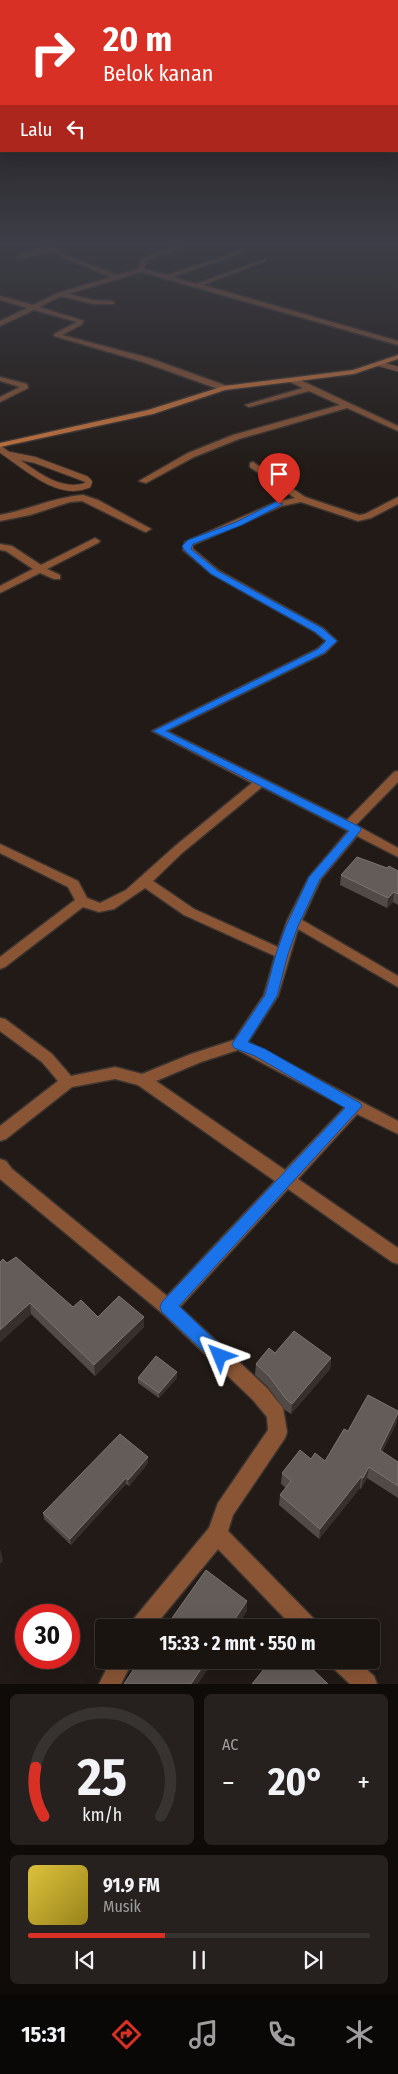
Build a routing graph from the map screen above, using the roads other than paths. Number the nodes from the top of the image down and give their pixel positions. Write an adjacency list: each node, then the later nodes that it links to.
1 (76, 320): 9 (street)
2 (317, 320): 3 (street)
3 (398, 343)
4 (398, 357): 5 (street)
5 (380, 364): 6 (lane); 8 (street)
6 (398, 369)
7 (0, 379): 11 (street)
8 (292, 380): 9 (street); 10 (street)
9 (224, 388): 15 (street)
10 (310, 388): 12 (street); 13 (street)
11 (0, 400)
12 (249, 404)
13 (349, 405): 14 (street); 18 (street)
14 (398, 429)
15 (0, 447): 16 (lane)
16 (10, 455): 16 (lane)
17 (254, 465): 19 (street)
18 (143, 481)
19 (302, 499): 20 (street); 29 (street)
20 (398, 500)
21 (0, 518): 22 (street)
22 (146, 529)
23 (95, 541): 25 (street)
24 (0, 547): 25 (street)
25 (41, 570): 26 (street); 27 (street)
26 (57, 577)
27 (0, 590)
28 (398, 775): 30 (street)
29 (261, 782): 30 (street); 33 (street)
30 (352, 828): 32 (street); 35 (street)
31 (0, 848): 34 (street)
32 (398, 854)
33 (145, 881): 34 (street); 36 (street)
34 (82, 901): 37 (street)
35 (294, 922): 36 (street); 38 (street)
36 (282, 954): 40 (street)
37 (0, 964)
38 (398, 982)
39 (0, 1023): 42 (street)
40 (239, 1044): 41 (street); 43 (street)
41 (143, 1080): 42 (street); 47 (street)
42 (68, 1082): 45 (street)
43 (355, 1106): 44 (street); 47 (street)
44 (398, 1128)
45 (0, 1135)
46 (0, 1166): 49 (street)
47 (286, 1180): 48 (street); 49 (street)
48 (398, 1257)
49 (168, 1307): 50 (street)
50 (217, 1534): 51 (street); 52 (street)
51 (146, 1619)
52 (299, 1619)
53 (118, 1669): 55 (street)
54 (350, 1669): 56 (street)
55 (110, 1684)
56 (366, 1684)

